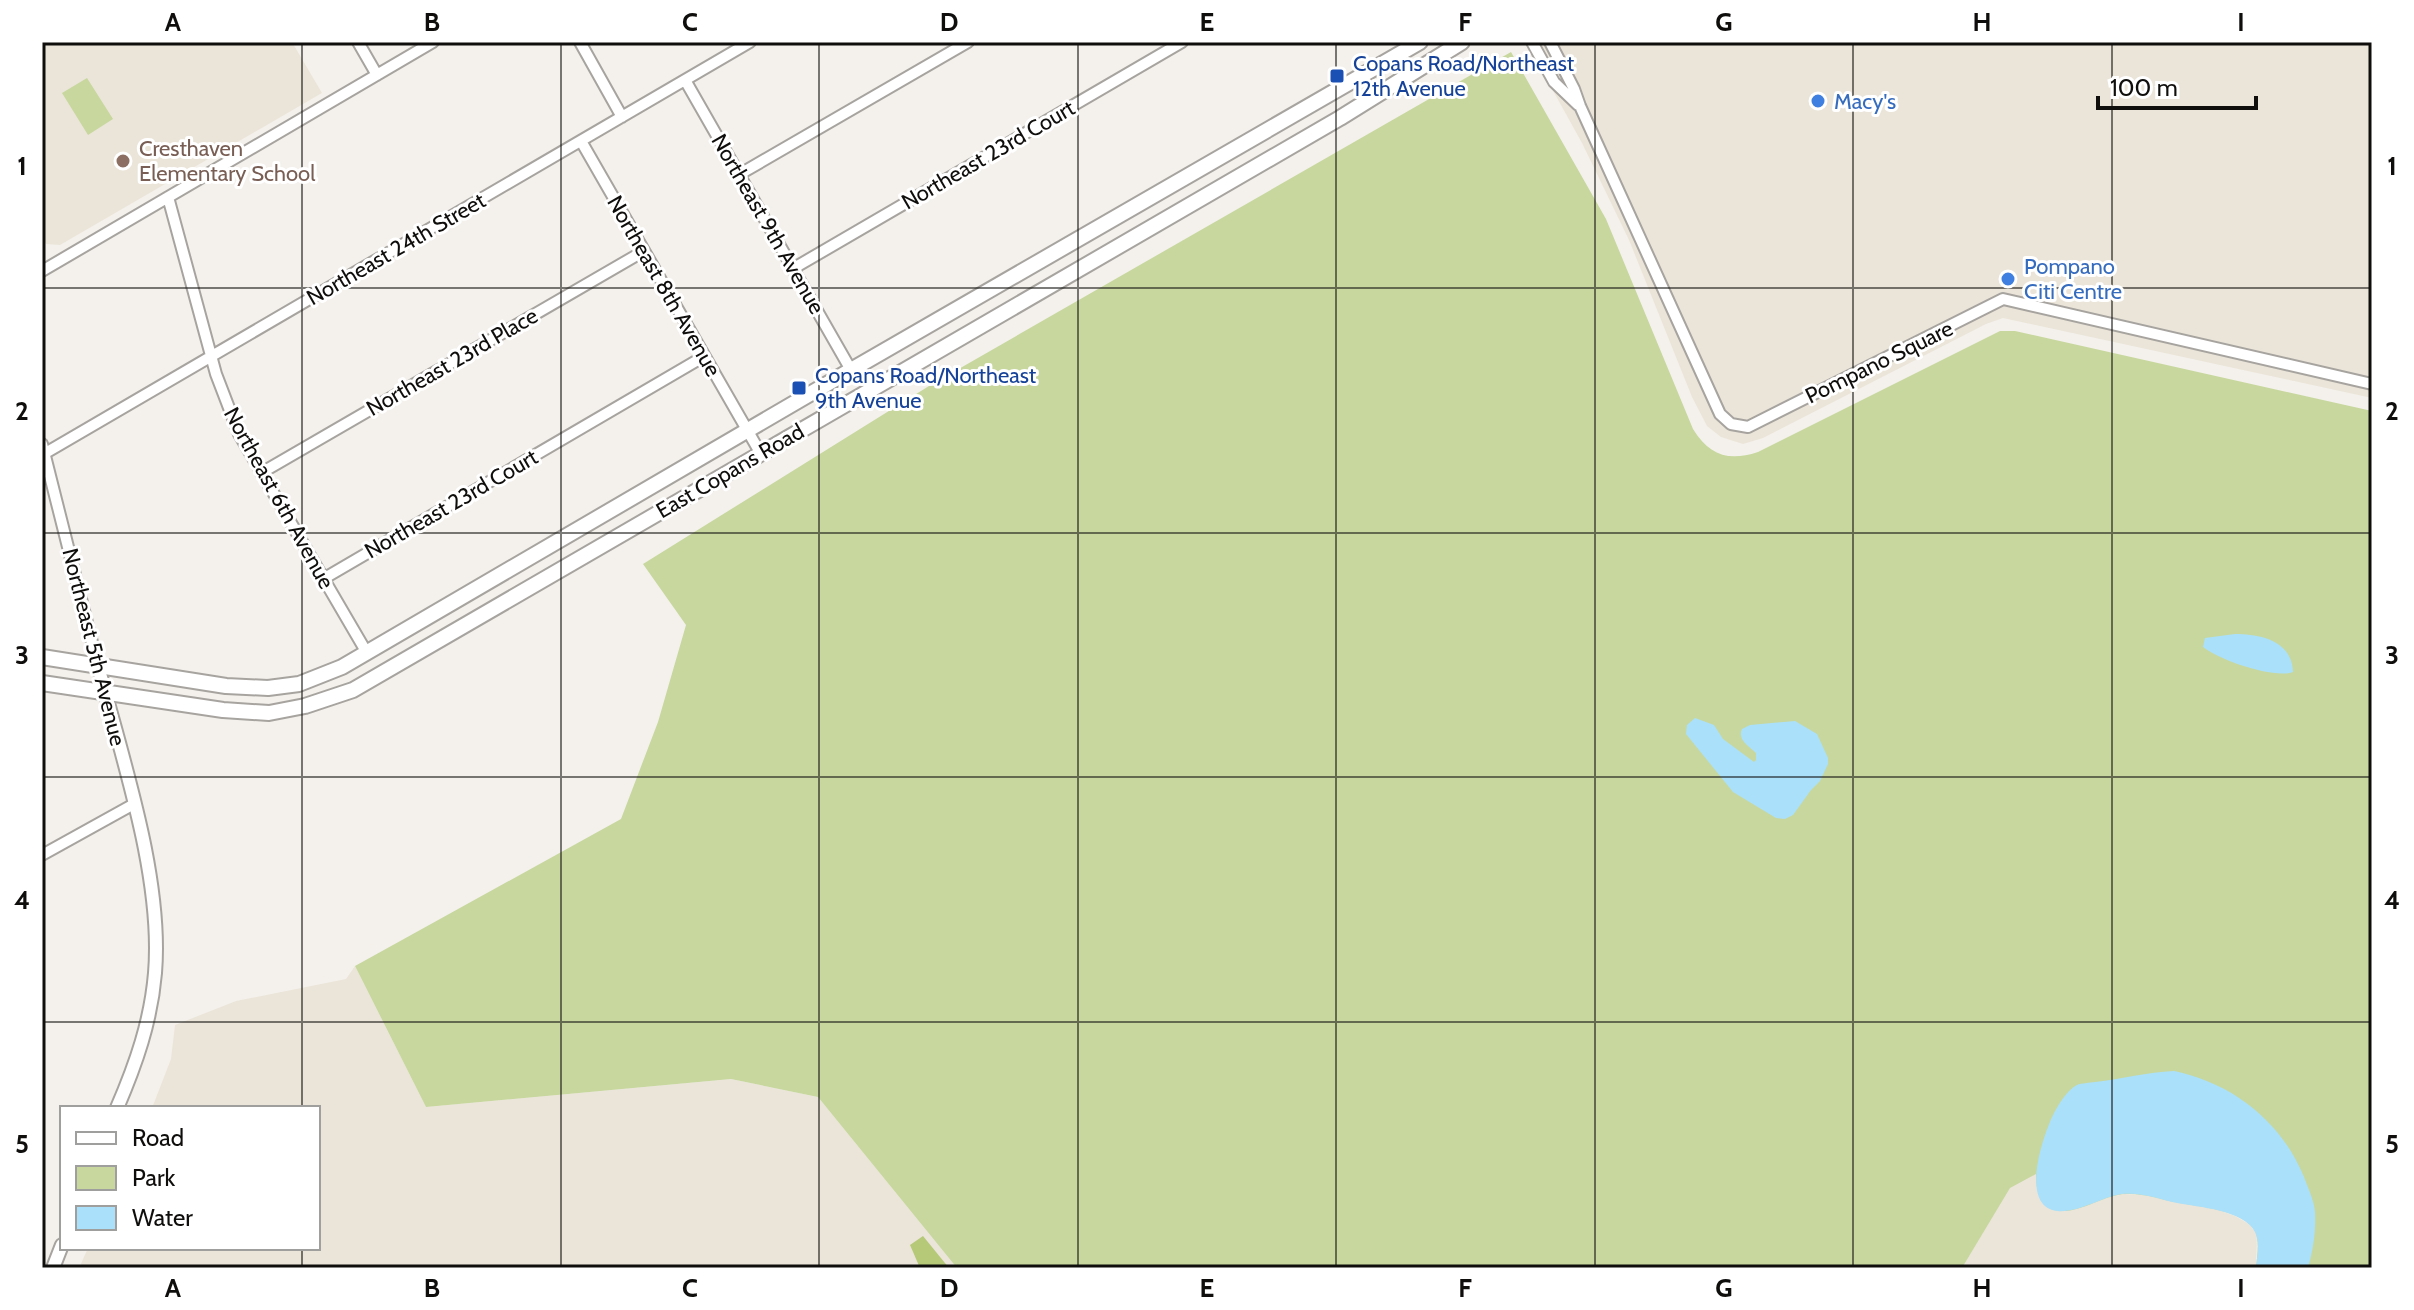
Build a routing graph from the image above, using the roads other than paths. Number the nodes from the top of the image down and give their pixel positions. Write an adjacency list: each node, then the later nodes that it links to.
1 (358, 42): 12 (street)
2 (433, 42): 12 (street)
3 (580, 42): 15 (street)
4 (750, 42): 11 (street, Northeast 24th Street)
5 (968, 42): 17 (street)
6 (1182, 42): 20 (street, Northeast 23rd Court)
7 (1462, 42): 28 (main road, East Copans Road)
8 (1532, 42): 14 (street, Pompano Square)
9 (1550, 42): 14 (street, Pompano Square)
10 (1415, 43): 24 (main road, East Copans Road)
11 (730, 47): 13 (street, Northeast 24th Street)
12 (377, 75): 18 (street)
13 (685, 80): 15 (street, Northeast 24th Street); 17 (street, Northeast 9th Avenue)
14 (1580, 106): 25 (street, Pompano Square)
15 (622, 117): 16 (street, Northeast 24th Street)
16 (581, 141): 19 (street, Northeast 8th Avenue); 22 (street, Northeast 24th Street)
17 (740, 174): 20 (street, Northeast 9th Avenue)
18 (168, 197): 21 (street); 22 (street, Northeast 6th Avenue)
19 (644, 251): 23 (street, Northeast 8th Avenue); 29 (street, Northeast 23rd Place)
20 (794, 268): 24 (street, Northeast 9th Avenue)
21 (42, 271)
22 (211, 357): 27 (street, Northeast 24th Street); 29 (street, Northeast 6th Avenue)
23 (703, 357): 26 (street, Northeast 8th Avenue); 30 (street, Northeast 23rd Court)
24 (851, 370): 26 (main road, East Copans Road)
25 (2372, 384)
26 (747, 431): 28 (street, Northeast 8th Avenue); 31 (main road, East Copans Road)
27 (43, 451): 33 (street, Northeast 5th Avenue)
28 (761, 454): 35 (main road, East Copans Road)
29 (261, 473): 30 (street, Northeast 6th Avenue)
30 (323, 579): 31 (street, Northeast 6th Avenue)
31 (367, 653): 33 (main road, East Copans Road)
32 (42, 657): 33 (main road, East Copans Road)
33 (98, 666): 35 (street, Northeast 5th Avenue)
34 (42, 683): 35 (main road, East Copans Road)
35 (105, 692): 36 (street, Northeast 5th Avenue)
36 (134, 804): 37 (street); 38 (street, Northeast 5th Avenue)
37 (42, 855)
38 (118, 1106)

